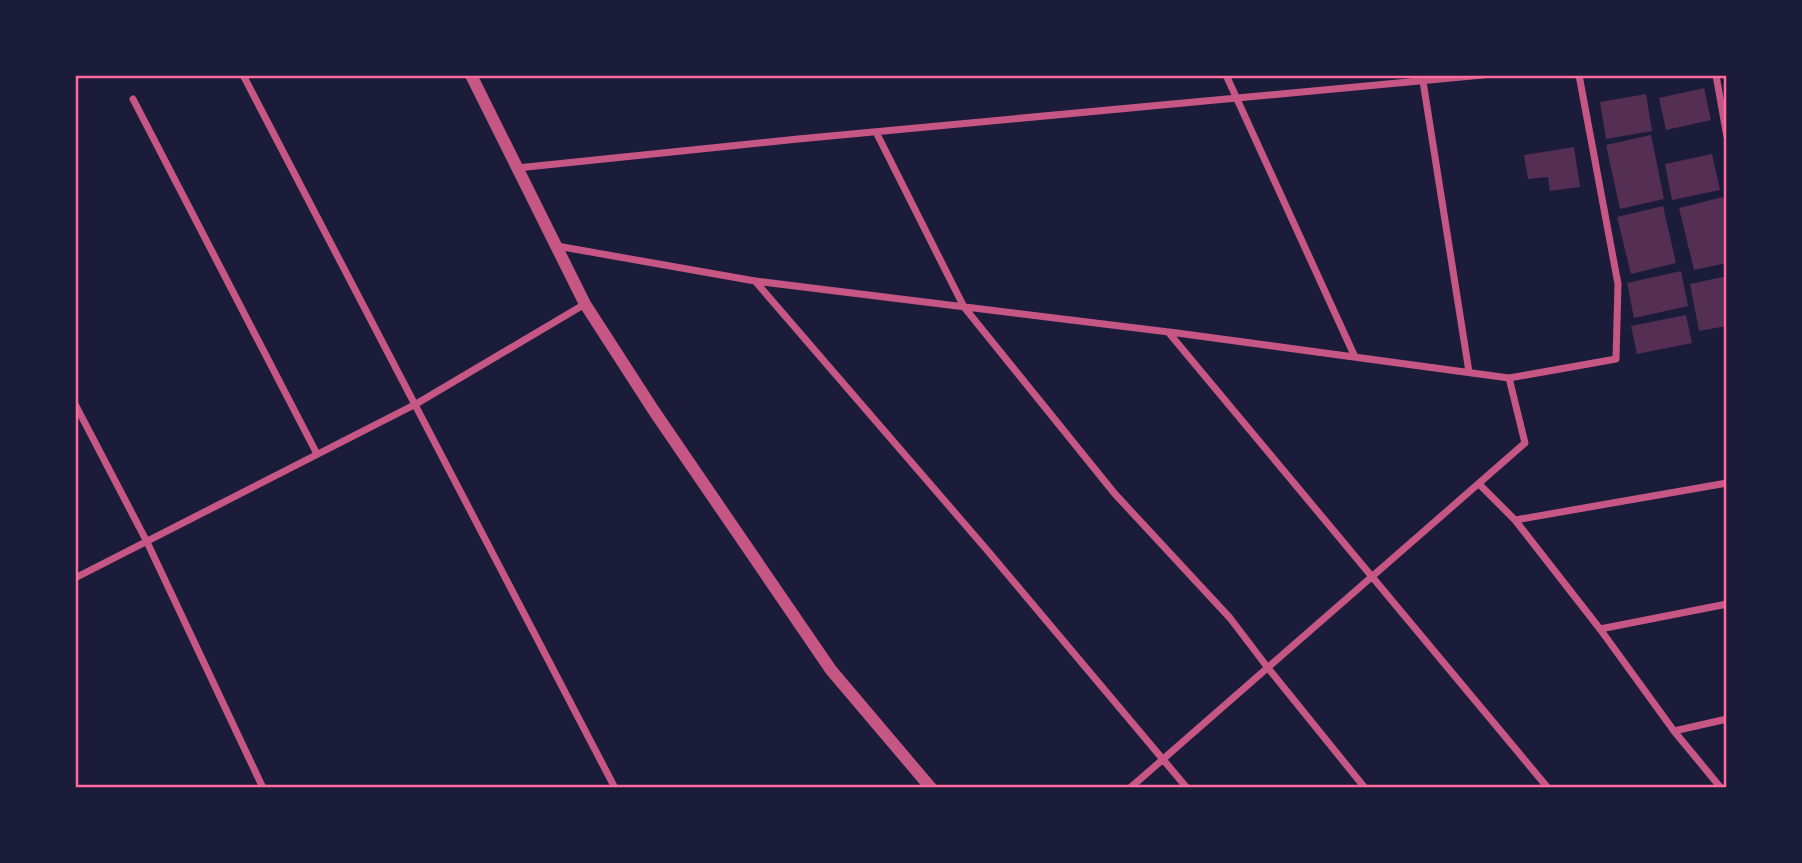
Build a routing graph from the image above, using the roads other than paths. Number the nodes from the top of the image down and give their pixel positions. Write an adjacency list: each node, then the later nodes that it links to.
1 (243, 75): 22 (street)
2 (471, 75): 12 (street)
3 (1226, 75): 9 (street)
4 (1483, 75): 7 (street)
5 (1579, 75): 20 (street)
6 (1716, 75): 11 (street)
7 (1422, 78): 9 (street); 19 (street)
8 (133, 99): 23 (street)
9 (1236, 99): 10 (street); 18 (street)
10 (876, 132): 12 (street); 16 (street)
11 (1727, 136)
12 (517, 168): 13 (street)
13 (557, 246): 14 (street); 15 (street)
14 (755, 281): 16 (street); 35 (street)
15 (586, 304): 22 (street); 38 (street)
16 (964, 307): 17 (street); 32 (street)
17 (1169, 333): 18 (street); 28 (street)
18 (1355, 357): 19 (street)
19 (1469, 372): 20 (street)
20 (1509, 378): 25 (street)
21 (75, 404): 27 (street)
22 (416, 404): 23 (street); 37 (street)
23 (317, 454): 27 (street)
24 (1727, 483): 26 (street)
25 (1479, 484): 26 (street); 28 (street)
26 (1515, 520): 31 (street)
27 (147, 542): 29 (street); 36 (street)
28 (1372, 577): 32 (street); 42 (street)
29 (75, 578)
30 (1727, 604): 31 (street)
31 (1600, 629): 34 (street)
32 (1268, 668): 35 (street); 41 (street)
33 (1727, 719): 34 (street)
34 (1674, 730): 43 (street)
35 (1163, 759): 39 (street); 40 (street)
36 (263, 788)
37 (615, 788)
38 (931, 788)
39 (1130, 788)
40 (1187, 788)
41 (1365, 788)
42 (1548, 788)
43 (1721, 788)

